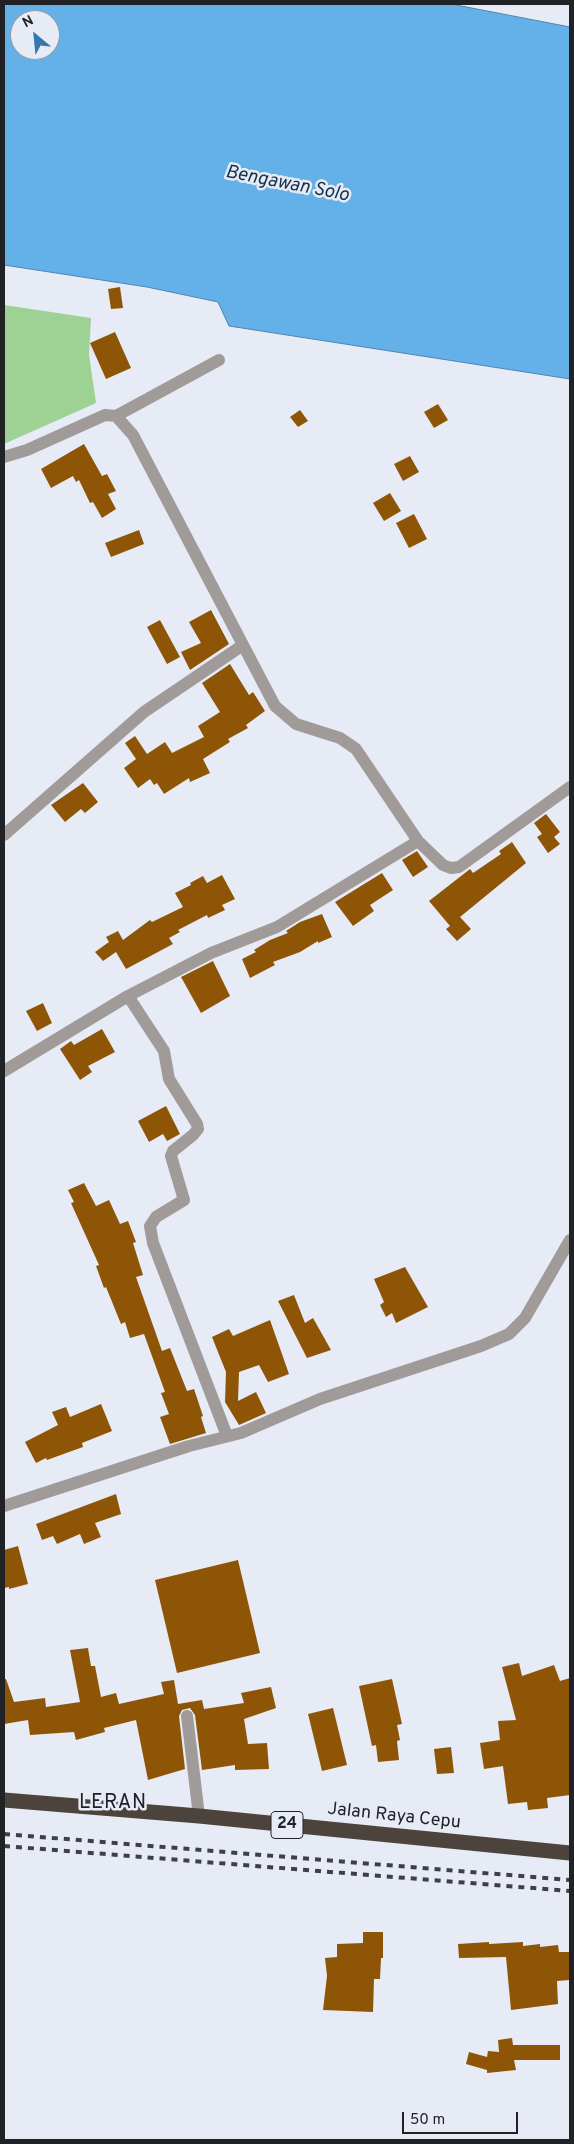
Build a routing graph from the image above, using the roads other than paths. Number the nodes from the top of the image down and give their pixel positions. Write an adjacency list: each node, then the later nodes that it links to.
1 (219, 360): 2 (street)
2 (116, 416): 3 (street); 4 (street)
3 (4, 457)
4 (243, 645): 6 (street); 7 (street)
5 (570, 787): 7 (street)
6 (4, 835)
7 (418, 841): 8 (street)
8 (128, 996): 9 (street); 11 (street)
9 (4, 1071)
10 (570, 1240): 11 (street)
11 (228, 1436): 12 (street)
12 (4, 1506)
13 (187, 1716): 15 (street)
14 (4, 1800): 15 (highway, Jalan Raya Cepu / 24)
15 (199, 1816): 16 (highway, Jalan Raya Cepu / 24)
16 (570, 1853)

